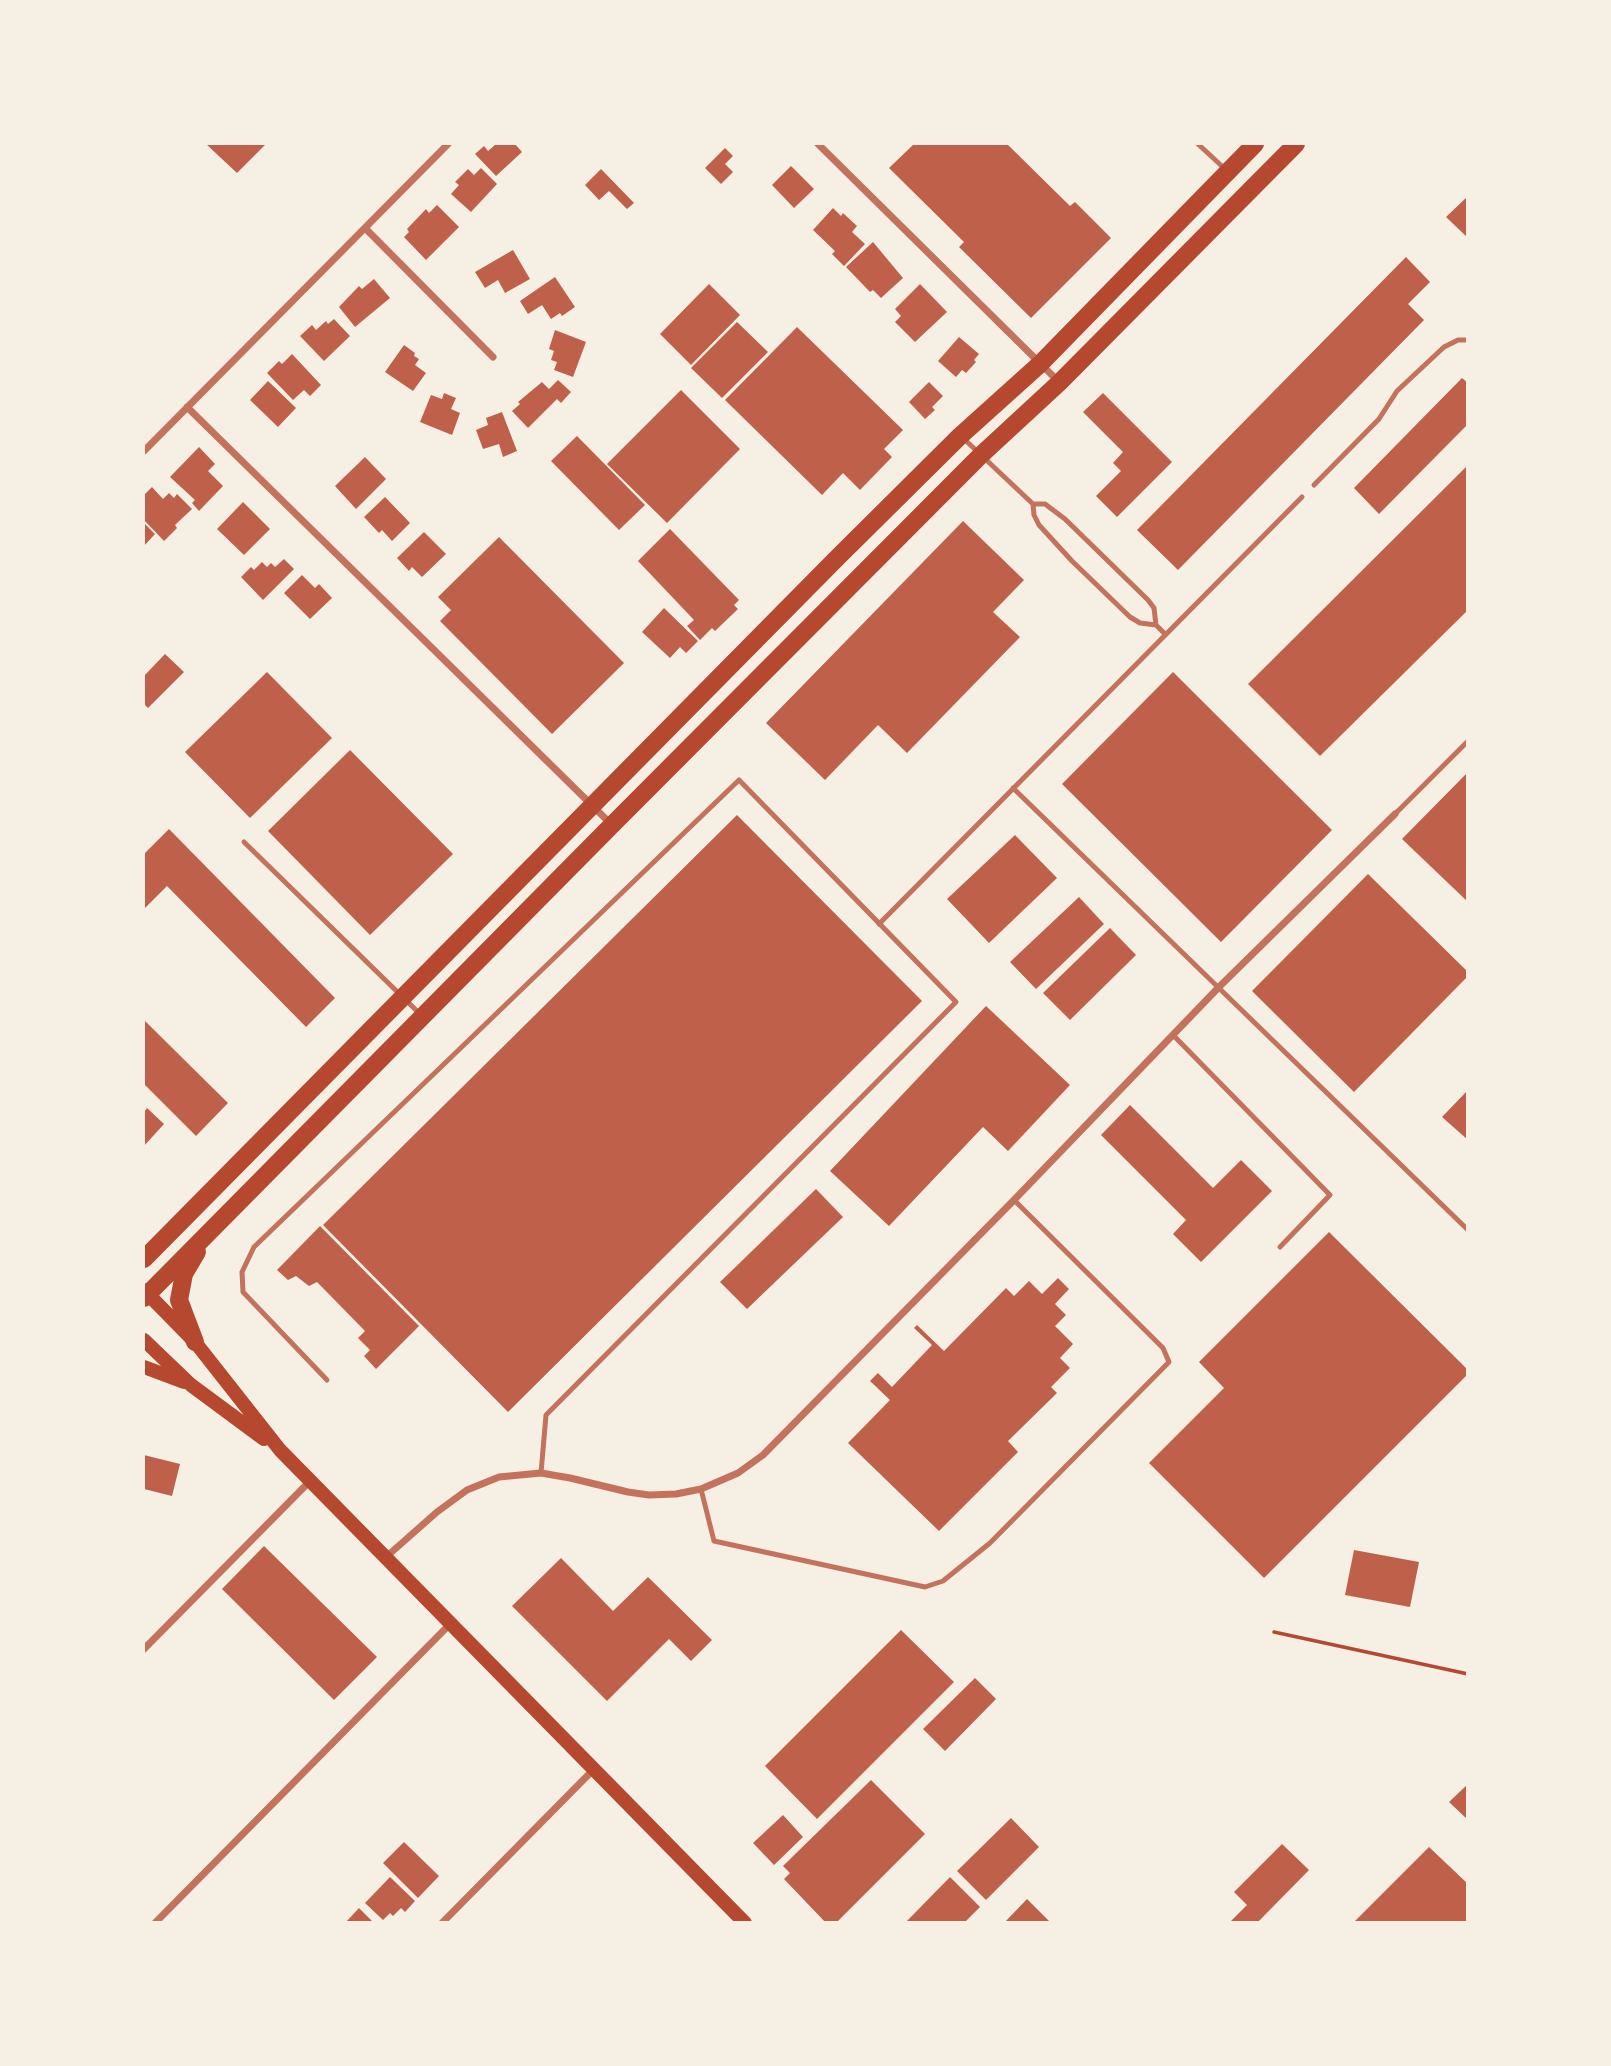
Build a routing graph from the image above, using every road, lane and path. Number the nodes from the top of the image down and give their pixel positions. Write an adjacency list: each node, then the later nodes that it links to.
1 (448, 144): 7 (street)
2 (818, 144): 10 (street)
3 (1198, 144): 6 (lane)
4 (1255, 144): 6 (highway)
5 (1296, 144): 11 (highway)
6 (1227, 172): 10 (highway)
7 (365, 228): 9 (street); 12 (street)
8 (1468, 340): 16 (lane)
9 (493, 357)
10 (1040, 364): 11 (street); 13 (highway)
11 (1060, 382): 15 (highway)
12 (187, 407): 14 (street); 23 (street)
13 (960, 436): 15 (lane); 23 (highway)
14 (144, 451)
15 (981, 455): 18 (lane); 25 (highway)
16 (1314, 485)
17 (1301, 497): 20 (lane)
18 (1033, 504): 19 (lane); 19 (lane)
19 (1156, 625): 20 (lane)
20 (1165, 634): 22 (lane)
21 (1468, 741): 24 (lane)
22 (1013, 789): 27 (lane); 28 (lane)
23 (592, 805): 25 (street); 29 (highway)
24 (1395, 814): 28 (street)
25 (612, 825): 30 (highway)
26 (244, 842): 29 (lane)
27 (879, 923): 43 (lane); 46 (lane)
28 (1219, 987): 31 (street); 33 (lane)
29 (402, 997): 30 (lane); 35 (highway)
30 (422, 1017): 34 (highway)
31 (1173, 1035): 32 (street); 36 (lane)
32 (1014, 1200): 48 (street); 48 (lane)
33 (1468, 1230)
34 (207, 1233): 39 (highway); 41 (highway)
35 (163, 1239): 37 (main road); 38 (highway)
36 (1280, 1247)
37 (144, 1248)
38 (144, 1259)
39 (145, 1294): 41 (main road)
40 (144, 1340): 44 (main road)
41 (195, 1342): 45 (main road)
42 (144, 1367): 44 (main road)
43 (327, 1380)
44 (191, 1385): 45 (main road)
45 (280, 1450): 47 (main road)
46 (541, 1473): 48 (street); 49 (street)
47 (310, 1481): 49 (main road); 52 (street)
48 (701, 1489)
49 (385, 1558): 50 (main road)
50 (450, 1624): 54 (main road); 56 (street)
51 (1274, 1632): 53 (path)
52 (144, 1649)
53 (1468, 1674)
54 (593, 1770): 55 (main road); 57 (street)
55 (737, 1920)
56 (155, 1923)
57 (442, 1923)

